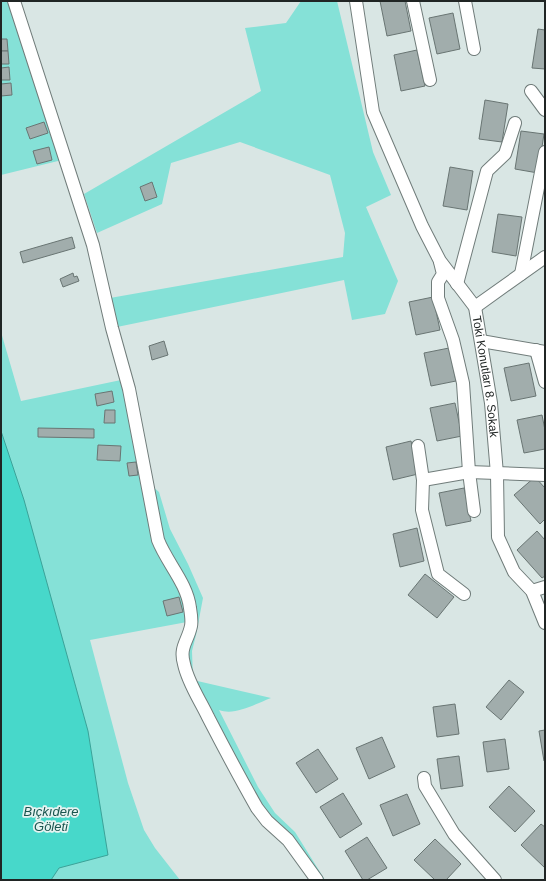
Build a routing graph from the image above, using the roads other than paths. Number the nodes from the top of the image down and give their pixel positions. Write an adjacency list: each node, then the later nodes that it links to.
1 (14, 1): 30 (street)
2 (356, 1): 12 (street, Toki Konutları 8. Sokak)
3 (413, 1): 6 (street)
4 (465, 1): 5 (street)
5 (474, 49)
6 (430, 80)
7 (531, 91): 8 (street)
8 (545, 110)
9 (515, 123): 14 (street)
10 (545, 152): 13 (street)
11 (545, 257): 13 (street)
12 (440, 261): 14 (street, Toki Konutları 8. Sokak); 20 (street)
13 (521, 274): 15 (street)
14 (457, 284): 15 (street, Toki Konutları 8. Sokak)
15 (475, 307): 16 (street, Toki Konutları 8. Sokak)
16 (481, 341): 17 (street); 21 (street, Toki Konutları 8. Sokak)
17 (540, 351): 18 (street)
18 (545, 382)
19 (418, 446): 23 (street)
20 (469, 472): 21 (street); 23 (street); 24 (street)
21 (496, 474): 22 (street); 26 (street, Toki Konutları 8. Sokak)
22 (544, 476)
23 (423, 480): 27 (street)
24 (474, 511)
25 (545, 587): 26 (street)
26 (532, 591): 28 (street, Toki Konutları 8. Sokak)
27 (464, 594)
28 (545, 623)
29 (424, 778): 31 (street)
30 (317, 880)
31 (495, 880)

